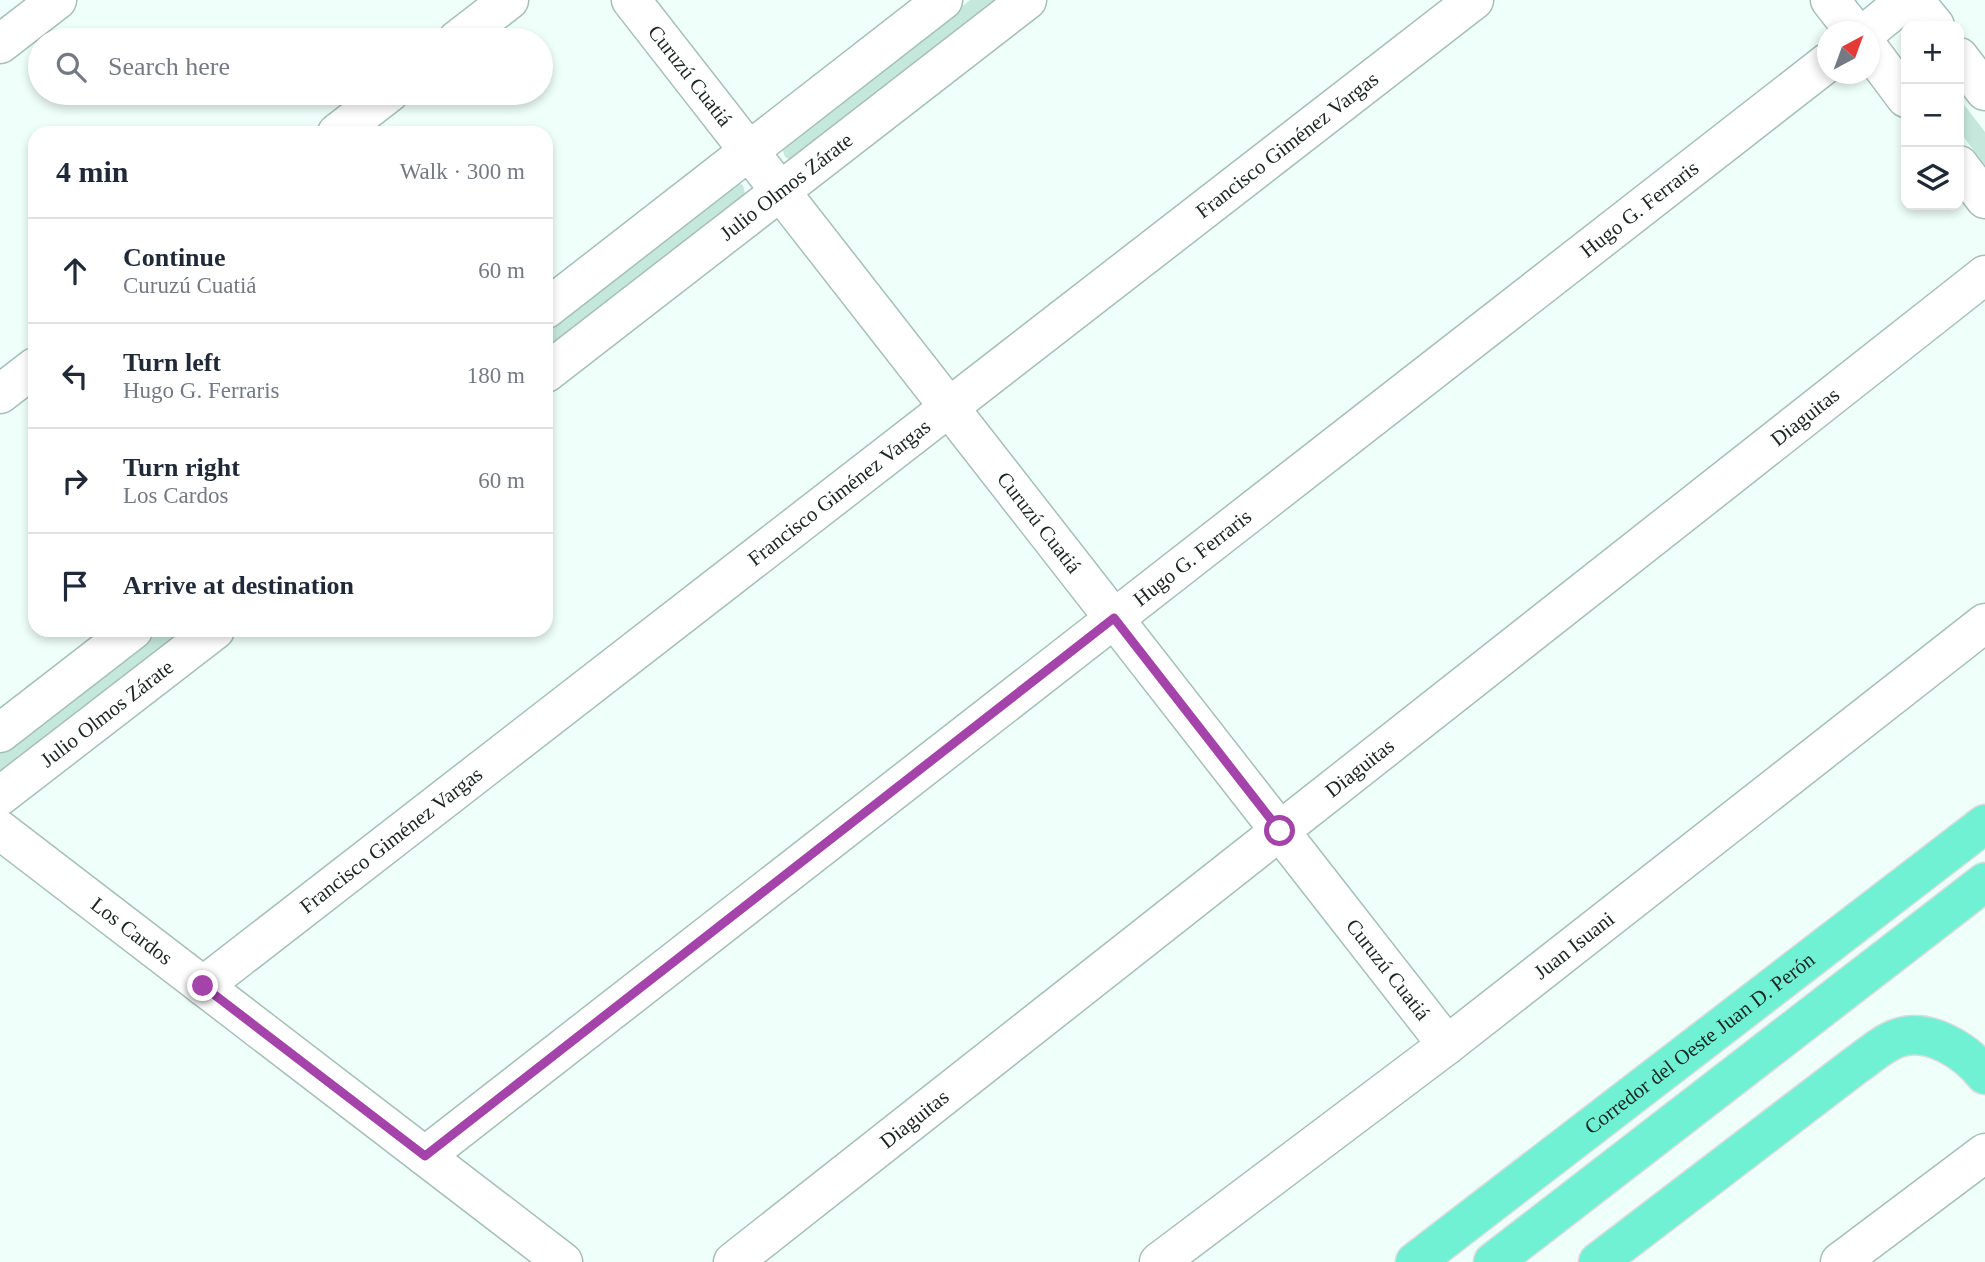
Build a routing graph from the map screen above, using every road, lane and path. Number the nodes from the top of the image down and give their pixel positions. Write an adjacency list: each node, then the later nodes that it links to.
1 (57, 0): 14 (street)
2 (509, 0): 13 (street)
3 (631, 0): 22 (street, Curuzú Cuatiá)
4 (943, 0): 22 (street)
5 (1027, 0): 24 (street, Julio Olmos Zárate)
6 (1474, 0): 31 (street, Francisco Giménez Vargas)
7 (1830, 0): 10 (street)
8 (1906, 0): 11 (street)
9 (1914, 0): 12 (street)
10 (1846, 21)
11 (1880, 21)
12 (1931, 21)
13 (473, 28)
14 (0, 44)
15 (1880, 63): 18 (street)
16 (1964, 64): 19 (street)
17 (1817, 71): 32 (street, Hugo G. Ferraris)
18 (1901, 91)
19 (1985, 91)
20 (373, 105): 21 (street)
21 (346, 126)
22 (749, 151): 24 (street, Curuzú Cuatiá); 27 (street)
23 (1964, 172): 25 (street)
24 (780, 191): 28 (street, Julio Olmos Zárate); 31 (street, Curuzú Cuatiá)
25 (1985, 199)
26 (1985, 275): 40 (street, Diaguitas)
27 (553, 304)
28 (553, 368)
29 (28, 372): 30 (street)
30 (0, 394)
31 (949, 407): 32 (street, Curuzú Cuatiá); 42 (street, Francisco Giménez Vargas)
32 (1114, 618): 40 (street, Curuzú Cuatiá); 46 (street, Hugo G. Ferraris)
33 (1985, 624): 43 (street, Juan Isuani)
34 (123, 637): 36 (street)
35 (206, 637): 37 (street, Julio Olmos Zárate)
36 (0, 733)
37 (0, 796)
38 (1985, 824): 50 (highway, Corredor del Oeste Juan D. Perón)
39 (0, 830): 42 (street, Los Cardos)
40 (1280, 831): 43 (street, Curuzú Cuatiá); 48 (street, Diaguitas)
41 (1985, 882): 51 (highway)
42 (203, 986): 46 (street, Los Cardos)
43 (1447, 1045): 49 (street, Juan Isuani)
44 (1985, 1074): 52 (highway)
45 (1985, 1153): 53 (street)
46 (425, 1156): 47 (street, Los Cardos)
47 (563, 1262)
48 (733, 1262)
49 (1159, 1262)
50 (1415, 1262)
51 (1493, 1262)
52 (1598, 1262)
53 (1840, 1262)

